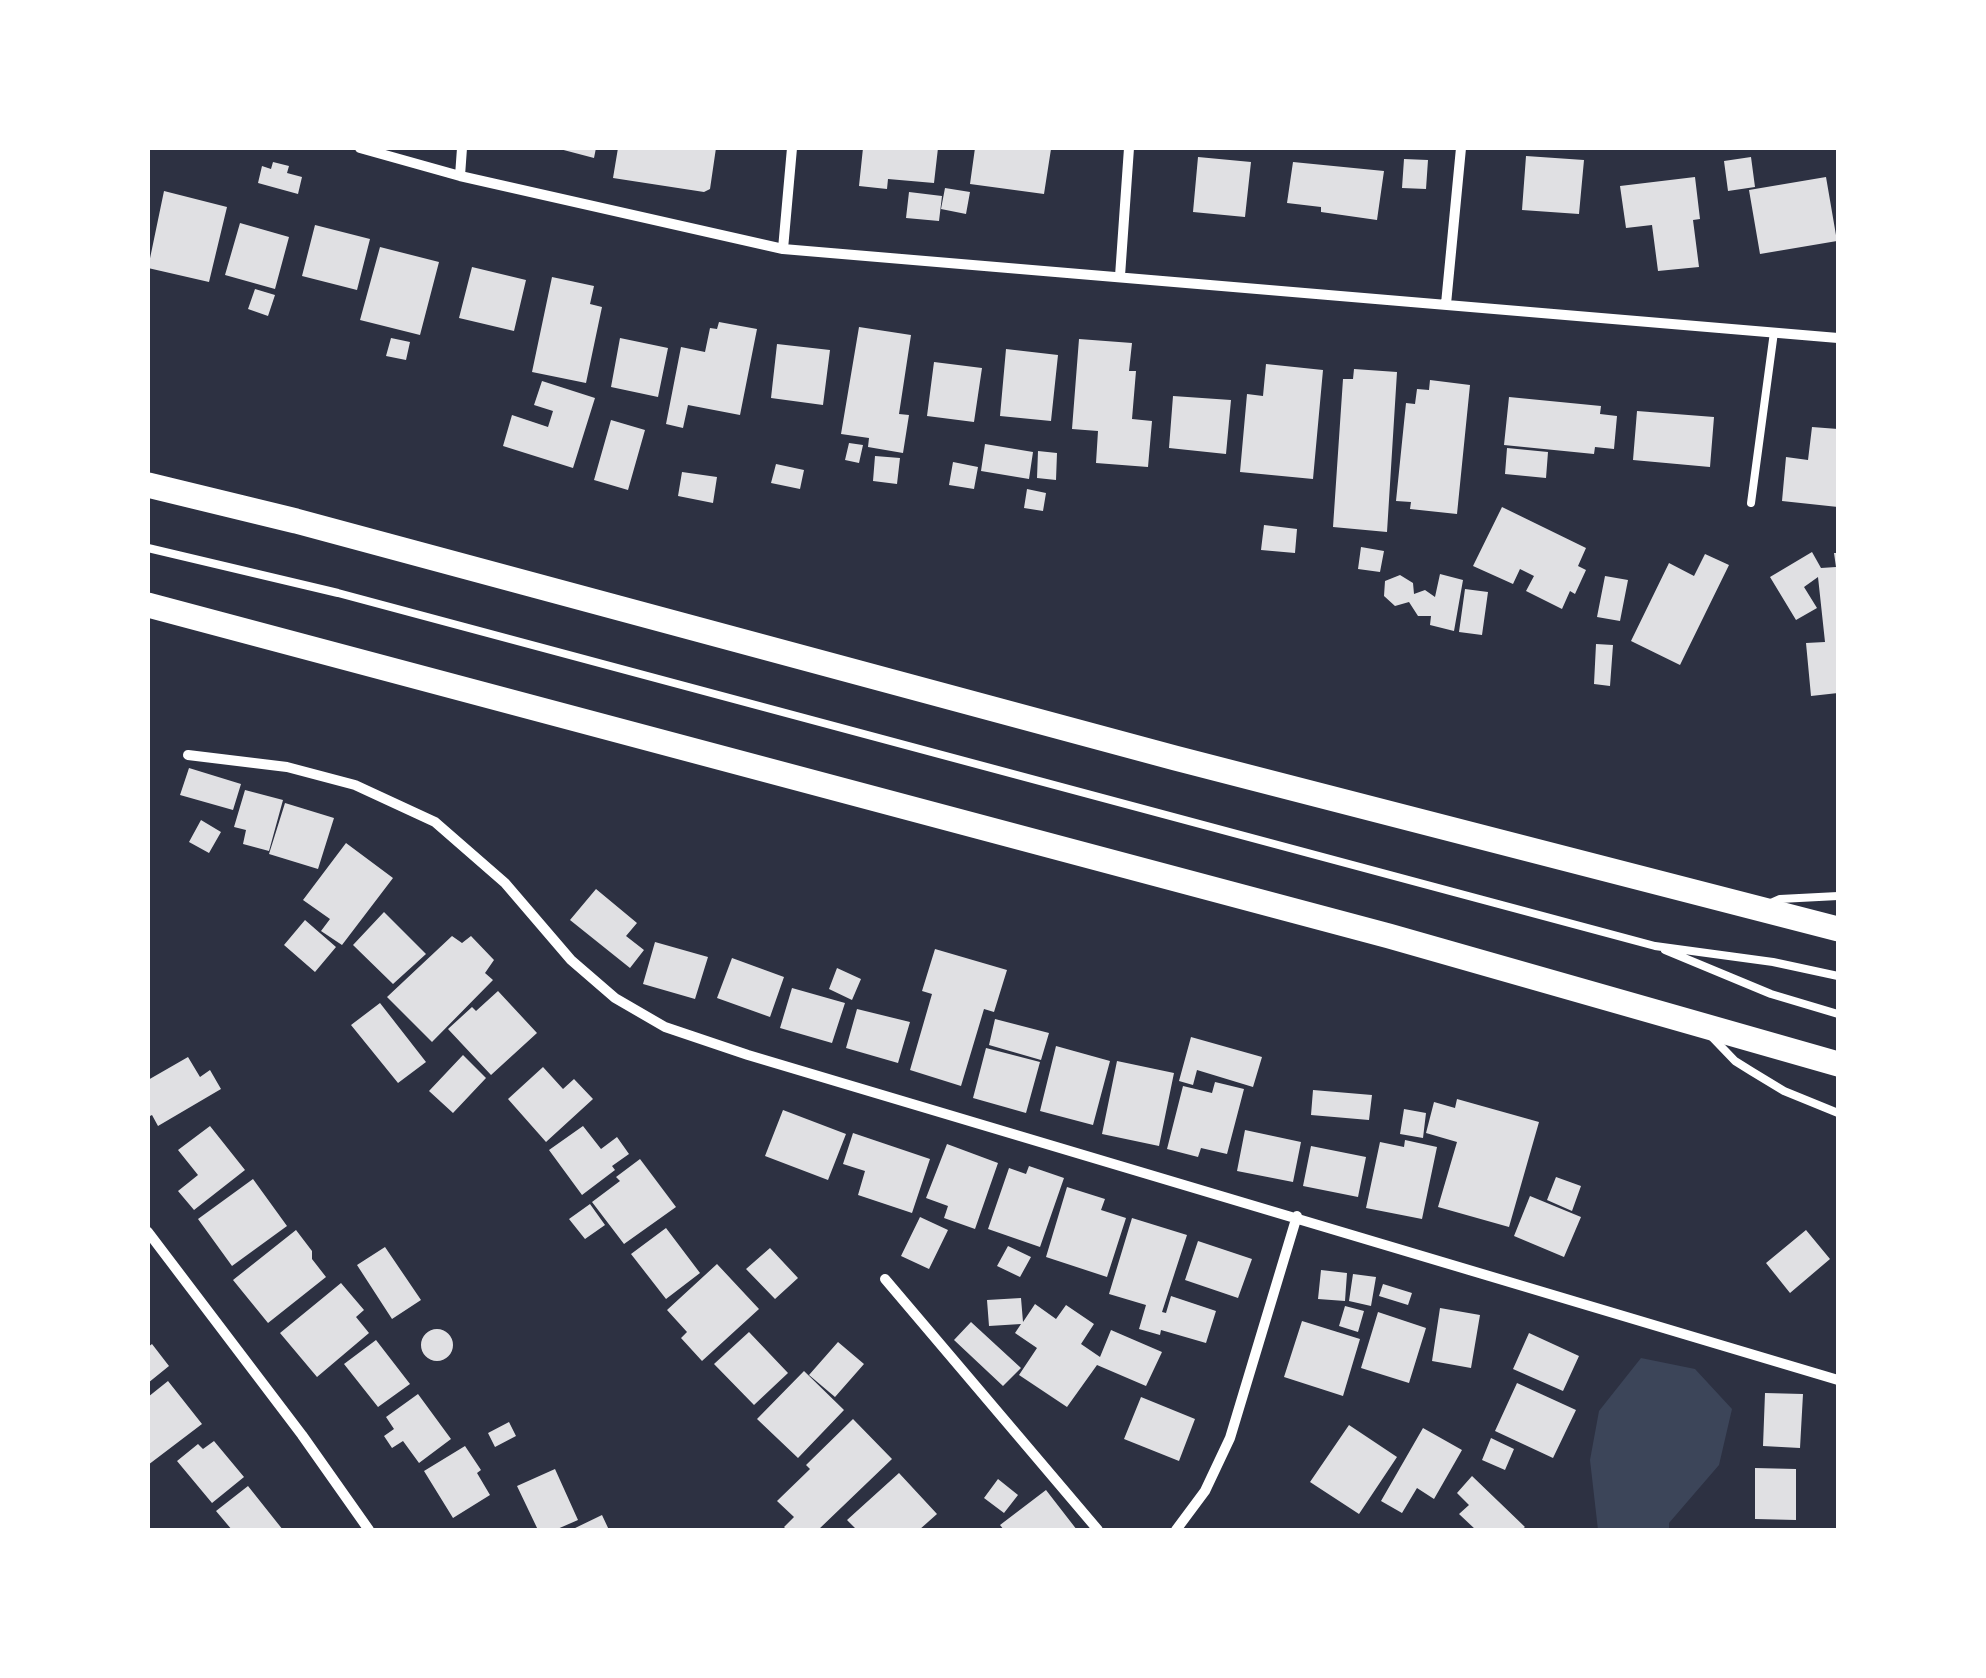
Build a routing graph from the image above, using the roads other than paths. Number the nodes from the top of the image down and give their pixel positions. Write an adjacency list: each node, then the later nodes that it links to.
1 (360, 148): 6 (street)
2 (462, 148): 6 (street)
3 (792, 148): 7 (street)
4 (1129, 148): 8 (street)
5 (1461, 148): 9 (street)
6 (460, 176): 7 (street)
7 (784, 249): 8 (street)
8 (1120, 276): 9 (street)
9 (1446, 304): 10 (street)
10 (1774, 332): 11 (street); 13 (lane)
11 (1838, 338)
12 (148, 486): 18 (main road)
13 (1751, 503)
14 (148, 548): 20 (lane)
15 (148, 605): 23 (main road)
16 (188, 756): 26 (street)
17 (1838, 896): 18 (lane)
18 (1758, 910): 19 (main road)
19 (1838, 930)
20 (1655, 946): 21 (lane); 22 (lane)
21 (1838, 976)
22 (1838, 1014)
23 (1699, 1023): 24 (main road); 25 (lane)
24 (1838, 1064)
25 (1838, 1113)
26 (1297, 1216): 29 (street); 32 (street)
27 (148, 1232): 30 (street)
28 (884, 1279): 31 (street)
29 (1838, 1380)
30 (369, 1530)
31 (1098, 1530)
32 (1176, 1530)

